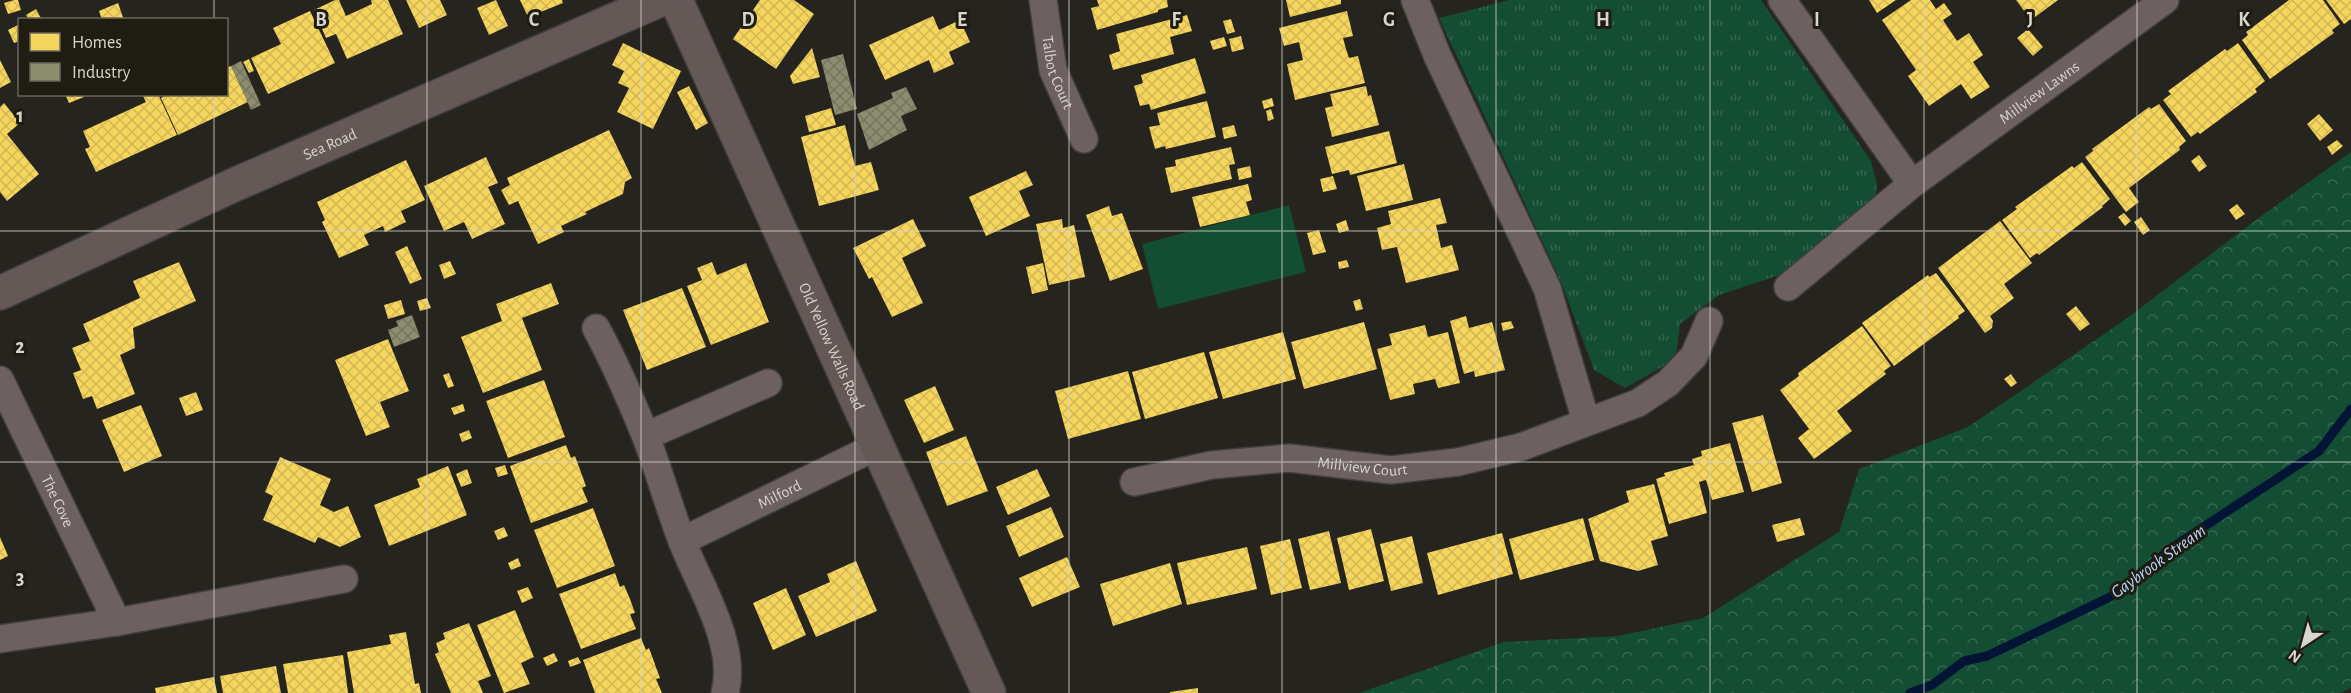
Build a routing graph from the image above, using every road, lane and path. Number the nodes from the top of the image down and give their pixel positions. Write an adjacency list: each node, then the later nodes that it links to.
1 (660, 0): 10 (street, Sea Road)
2 (676, 0): 17 (street, Old Yellow Walls Road)
3 (1043, 0): 7 (street, Talbot Court)
4 (1415, 0): 15 (street)
5 (1782, 0): 8 (street)
6 (2165, 0): 8 (street, Millview Lawns)
7 (1084, 139)
8 (1912, 184): 9 (street, Millview Lawns)
9 (1788, 287)
10 (0, 293)
11 (1709, 321): 15 (street, Millview Court)
12 (596, 328): 16 (street)
13 (0, 380): 21 (street, The Cove)
14 (768, 383): 16 (street)
15 (1586, 421): 18 (street, Millview Court)
16 (646, 436): 19 (street)
17 (877, 446): 19 (street, Milford); 24 (street, Old Yellow Walls Road)
18 (1134, 482)
19 (682, 541): 23 (street)
20 (344, 579): 21 (street)
21 (117, 622): 22 (street)
22 (0, 639)
23 (725, 693)
24 (989, 693)

